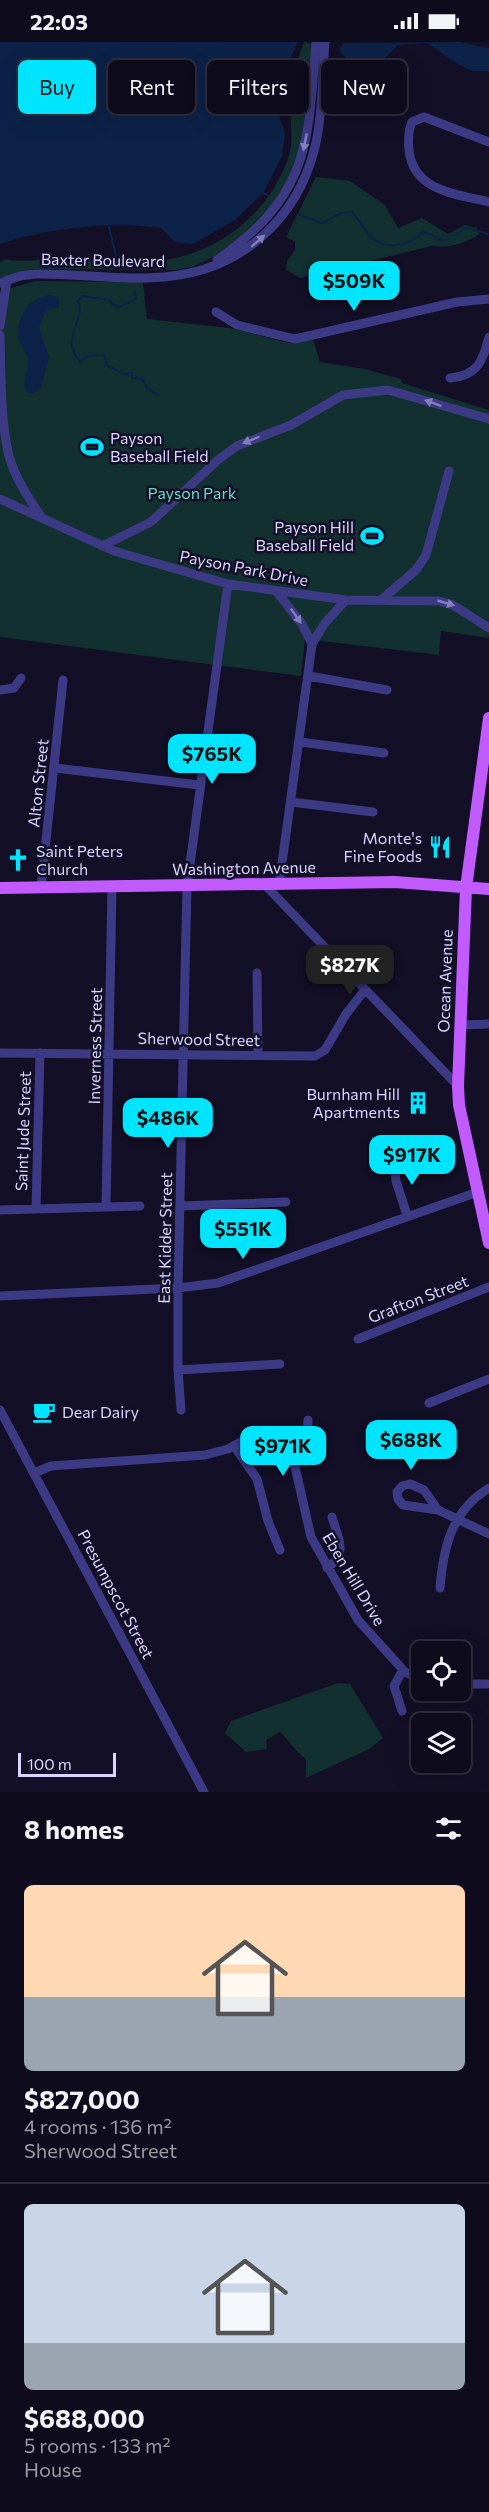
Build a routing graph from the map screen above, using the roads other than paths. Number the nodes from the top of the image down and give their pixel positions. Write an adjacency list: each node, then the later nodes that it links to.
1 (316, 42): 5 (street, Baxter Boulevard, one-way to 5)
2 (325, 42): 5 (street, Baxter Boulevard, one-way to 2)
3 (489, 142): 4 (street)
4 (489, 202)
5 (206, 267): 6 (street, Baxter Boulevard)
6 (3, 282): 9 (street)
7 (489, 299): 8 (street)
8 (216, 312)
9 (0, 326)
10 (0, 335): 16 (street)
11 (489, 337): 12 (street)
12 (450, 378)
13 (489, 419): 17 (street, one-way to 17)
14 (449, 471): 21 (street)
15 (0, 499): 16 (street, Payson Park Drive)
16 (44, 520): 17 (street, Payson Park Drive)
17 (102, 546): 18 (street, Payson Park Drive)
18 (228, 584): 19 (street, Payson Park Drive); 33 (street, East Kidder Street)
19 (277, 592): 20 (street, Payson Park Drive); 23 (street, one-way to 23)
20 (346, 600): 21 (street, Payson Park Drive); 23 (street)
21 (381, 600): 22 (street, Payson Park Drive, one-way to 22)
22 (489, 628)
23 (312, 644): 24 (street)
24 (309, 676): 28 (street); 30 (street)
25 (21, 678): 27 (street)
26 (63, 680): 32 (street, Alton Street)
27 (0, 690)
28 (387, 690)
29 (489, 718): 42 (main road, Ocean Avenue)
30 (300, 742): 31 (street); 34 (street)
31 (384, 753)
32 (55, 768): 33 (street); 41 (street, Alton Street)
33 (199, 785): 39 (street, East Kidder Street)
34 (291, 802): 35 (street); 37 (street)
35 (373, 812)
36 (265, 885): 37 (main road, Washington Avenue); 39 (main road, Washington Avenue); 45 (street)
37 (279, 885): 42 (main road, Washington Avenue)
38 (112, 886): 39 (main road, Washington Avenue); 41 (main road, Washington Avenue); 48 (street, Inverness Street)
39 (187, 886): 51 (street, East Kidder Street)
40 (0, 888): 41 (main road, Washington Avenue)
41 (41, 888)
42 (466, 888): 43 (main road, Washington Avenue); 47 (main road, Ocean Avenue)
43 (489, 889)
44 (257, 973): 52 (street)
45 (364, 991): 52 (street, Sherwood Street); 53 (street)
46 (489, 1024): 47 (street)
47 (460, 1025): 53 (main road, Ocean Avenue)
48 (110, 1052): 50 (street, Sherwood Street); 51 (street, Sherwood Street); 59 (street, Inverness Street)
49 (0, 1053): 50 (street, Sherwood Street)
50 (40, 1053): 60 (street, Saint Jude Street)
51 (183, 1054): 52 (street, Sherwood Street); 58 (street, East Kidder Street)
52 (258, 1055)
53 (458, 1086): 55 (main road, Ocean Avenue)
54 (394, 1161): 62 (street)
55 (478, 1192): 62 (street); 63 (main road, Ocean Avenue)
56 (286, 1202): 58 (street)
57 (140, 1206): 59 (street)
58 (180, 1206): 65 (street, East Kidder Street)
59 (106, 1207): 60 (street)
60 (36, 1209): 61 (street)
61 (0, 1210)
62 (407, 1215): 65 (street)
63 (489, 1243)
64 (489, 1287): 67 (street, Grafton Street)
65 (178, 1288): 66 (street); 69 (street, East Kidder Street)
66 (0, 1296)
67 (358, 1339)
68 (280, 1365): 69 (street)
69 (178, 1370): 73 (street, East Kidder Street)
70 (489, 1379): 71 (street)
71 (429, 1403)
72 (0, 1410): 77 (street, Presumpscot Street)
73 (181, 1410)
74 (308, 1420): 76 (street)
75 (234, 1446): 76 (street); 77 (street); 83 (street)
76 (293, 1458): 84 (street, Eben Hill Drive)
77 (34, 1473): 91 (street, Presumpscot Street)
78 (489, 1488): 81 (street)
79 (438, 1510): 81 (street)
80 (332, 1517): 84 (street)
81 (457, 1518): 82 (street); 85 (street)
82 (489, 1534)
83 (280, 1550)
84 (327, 1568): 86 (street, Eben Hill Drive)
85 (440, 1588)
86 (403, 1670): 87 (street, Eben Hill Drive); 90 (street)
87 (411, 1674)
88 (471, 1684): 89 (street)
89 (489, 1684)
90 (402, 1711)
91 (204, 1792)

